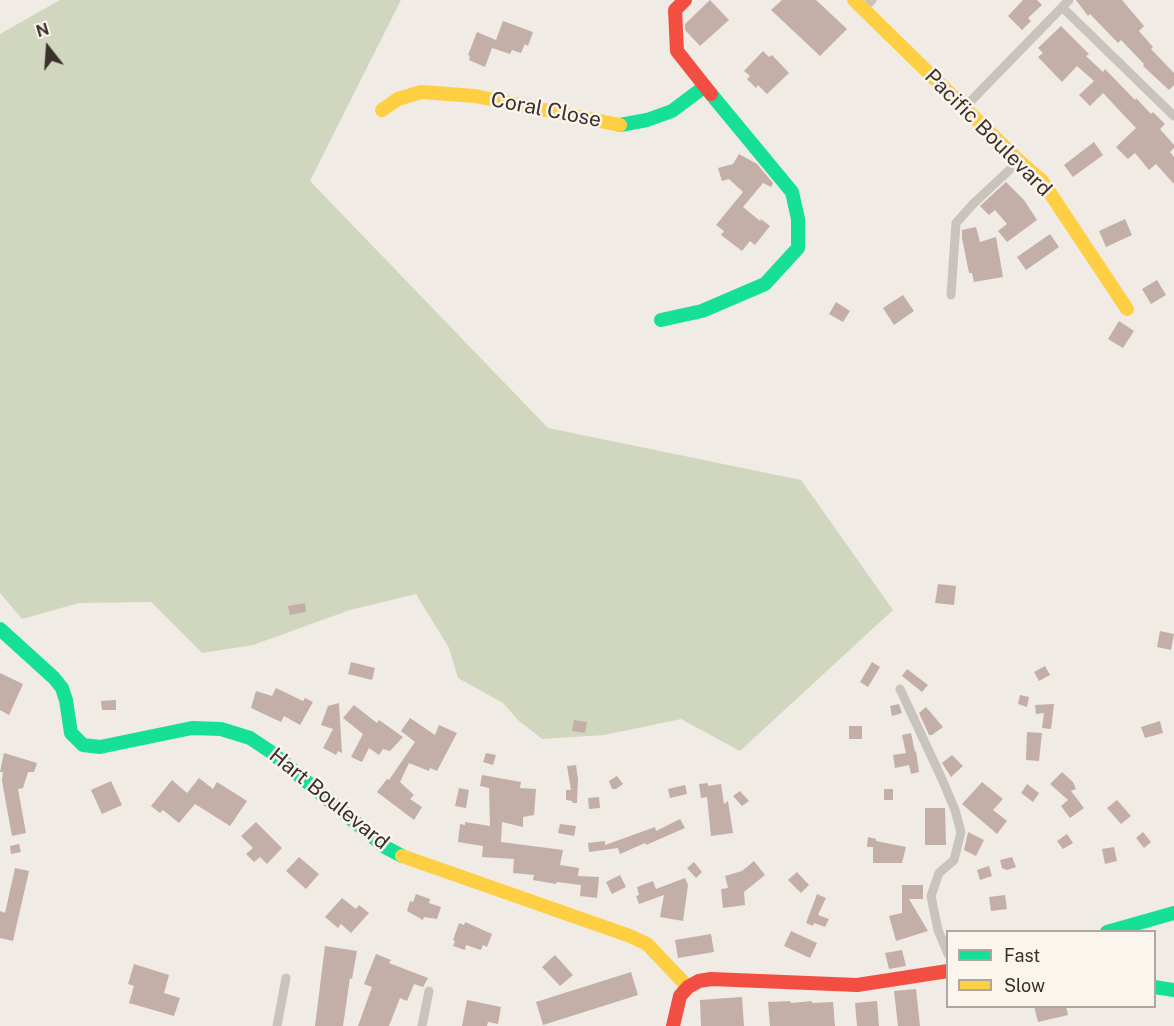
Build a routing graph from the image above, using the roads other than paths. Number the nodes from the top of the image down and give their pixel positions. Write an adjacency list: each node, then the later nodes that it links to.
1 (685, 0): 4 (street)
2 (863, 3): 5 (street, Pacific Boulevard)
3 (1066, 4): 5 (street); 7 (street)
4 (704, 87): 6 (street, Coral Close); 11 (street)
5 (964, 108): 8 (street, Pacific Boulevard)
6 (381, 110)
7 (1174, 116)
8 (1019, 162): 9 (street); 10 (street, Pacific Boulevard)
9 (951, 295)
10 (1127, 309)
11 (662, 320)
12 (0, 629): 19 (street, Hart Boulevard)
13 (900, 689): 16 (street)
14 (1174, 913): 15 (street)
15 (1114, 930)
16 (946, 949)
17 (946, 971): 19 (street)
18 (286, 978): 23 (street)
19 (688, 987): 25 (street)
20 (1156, 987): 21 (street)
21 (1174, 990)
22 (429, 991): 24 (street)
23 (277, 1026)
24 (422, 1026)
25 (673, 1026)

